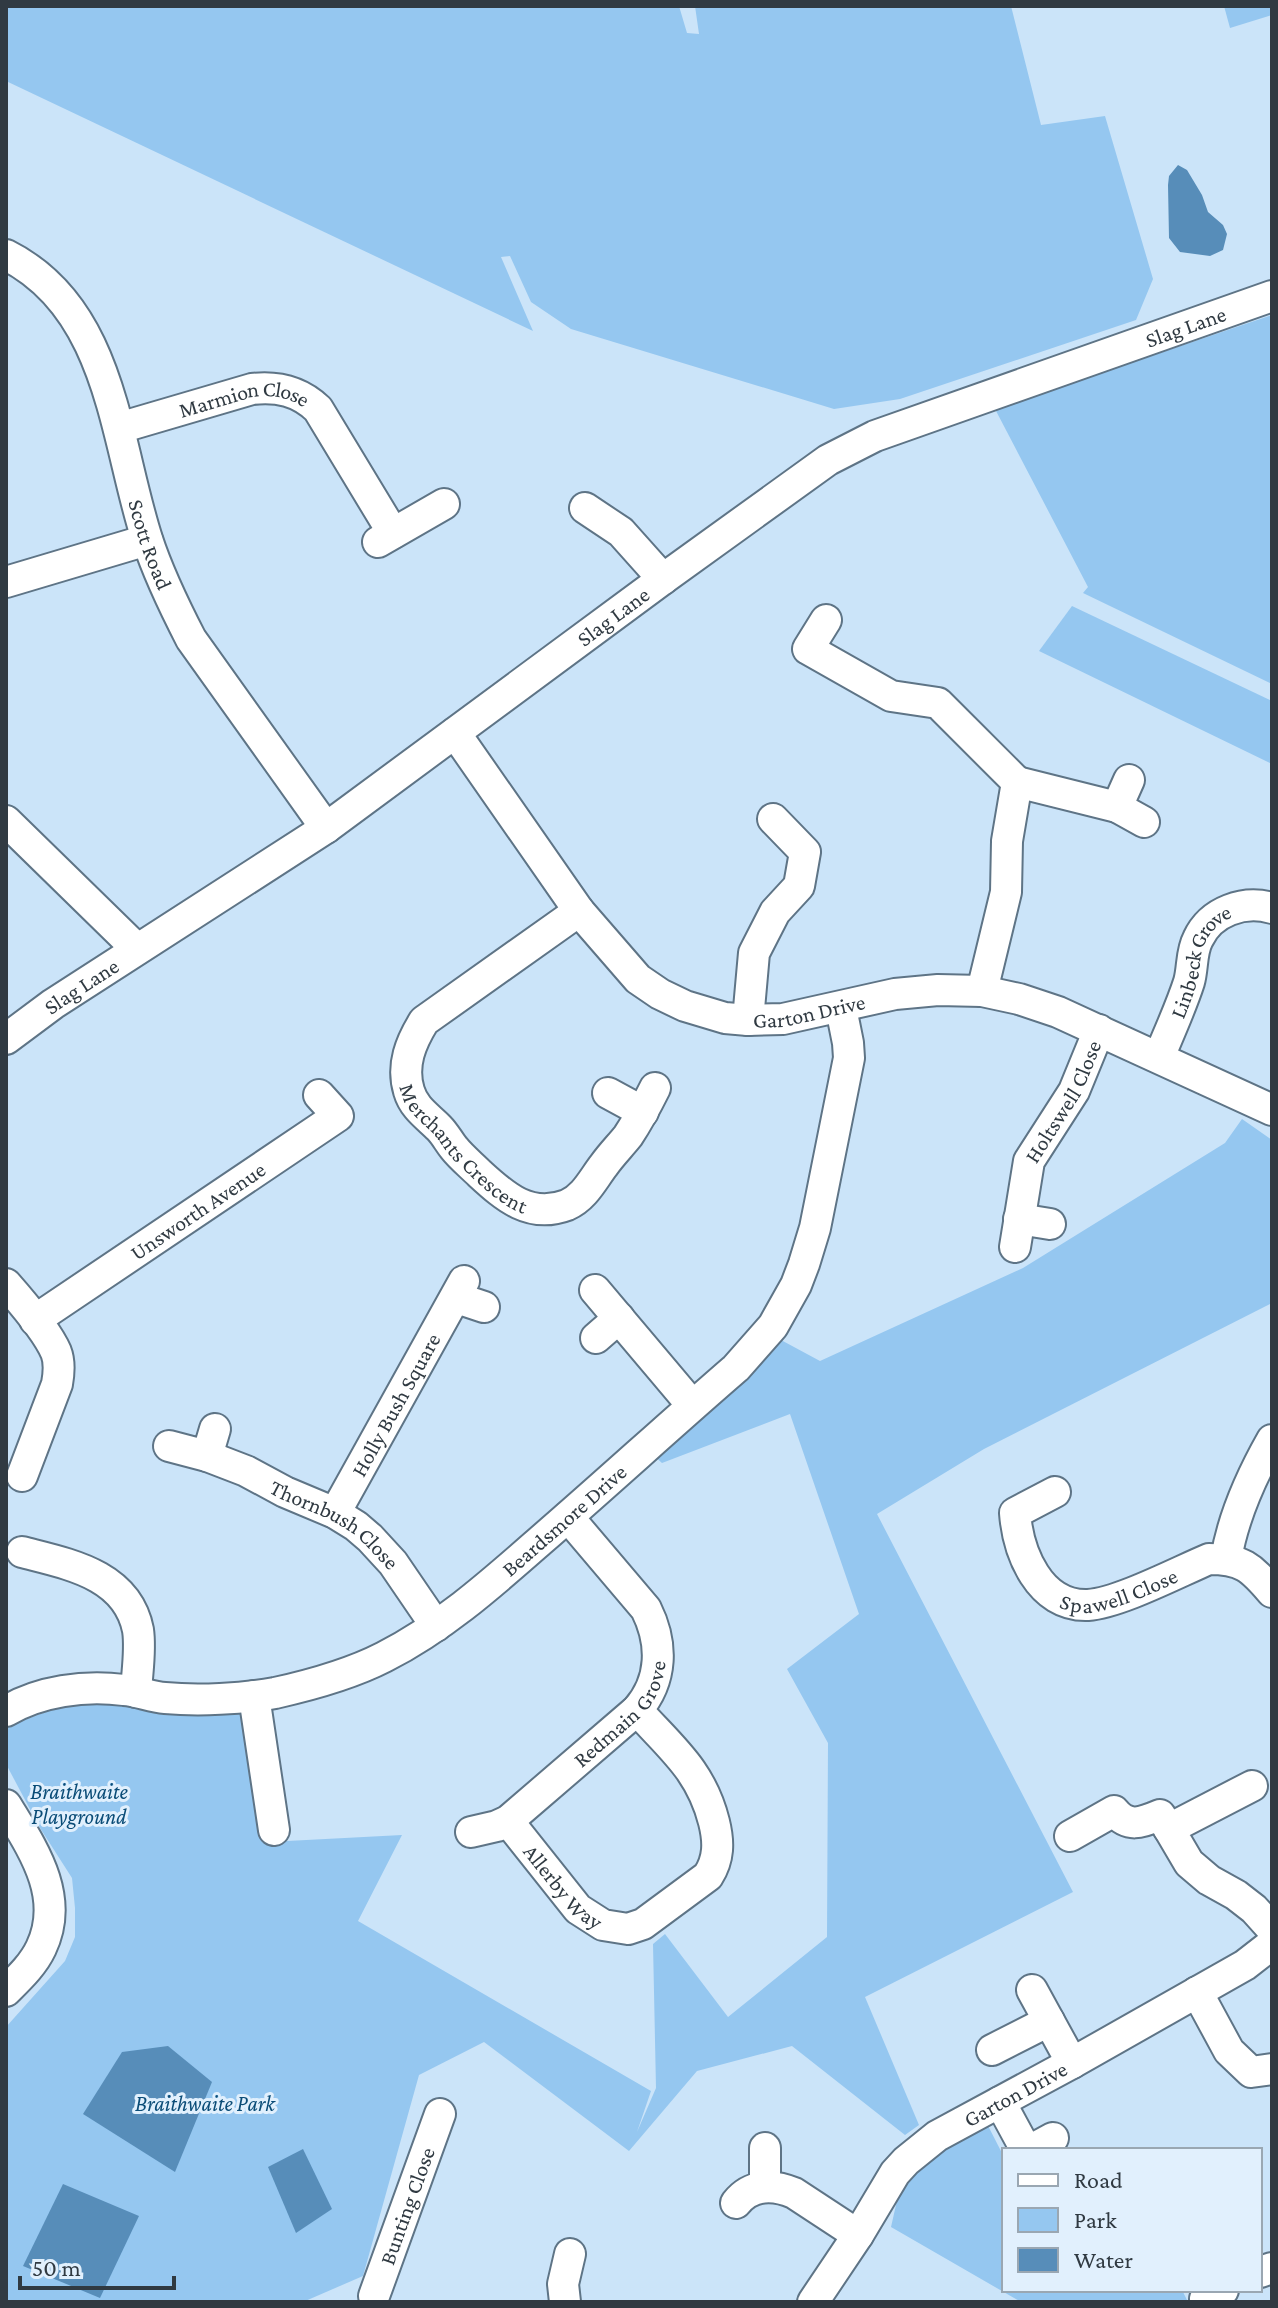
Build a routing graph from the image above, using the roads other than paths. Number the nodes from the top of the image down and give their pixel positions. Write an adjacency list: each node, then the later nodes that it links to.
1 (6, 255): 3 (street, Scott Road)
2 (1272, 296): 7 (street, Slag Lane)
3 (119, 428): 4 (street, Marmion Close); 6 (street, Scott Road)
4 (444, 504)
5 (585, 508): 7 (street)
6 (147, 540): 8 (street); 15 (street, Scott Road)
7 (663, 579): 10 (street, Slag Lane)
8 (6, 582)
9 (826, 620): 11 (street)
10 (455, 733): 15 (street, Slag Lane); 17 (street, Garton Drive)
11 (1017, 782): 14 (street); 19 (street)
12 (773, 819): 21 (street)
13 (6, 821): 18 (street)
14 (1144, 822)
15 (326, 828): 18 (street, Slag Lane)
16 (1272, 908): 24 (street, Linbeck Grove)
17 (579, 911): 21 (street, Garton Drive); 25 (street, Merchants Crescent)
18 (137, 949): 23 (street, Slag Lane)
19 (982, 991): 20 (street, Garton Drive); 22 (street, Garton Drive)
20 (841, 1008): 21 (street, Garton Drive); 35 (street, Beardsmore Drive)
21 (748, 1020)
22 (1099, 1030): 24 (street, Garton Drive); 28 (street, Holtswell Close)
23 (6, 1039)
24 (1159, 1057): 27 (street, Garton Drive)
25 (608, 1093)
26 (319, 1095): 33 (street, Unsworth Avenue)
27 (1272, 1110)
28 (1050, 1224)
29 (6, 1284): 33 (street)
30 (595, 1290): 32 (street)
31 (468, 1295): 40 (street, Holly Bush Square)
32 (619, 1318): 34 (street); 35 (street)
33 (35, 1320): 38 (street)
34 (596, 1338)
35 (692, 1405): 41 (street, Beardsmore Drive)
36 (1272, 1440): 42 (street)
37 (169, 1446): 40 (street, Thornbush Close)
38 (21, 1455)
39 (1055, 1492): 42 (street, Spawell Close)
40 (335, 1513): 45 (street, Thornbush Close)
41 (568, 1517): 45 (street, Beardsmore Drive); 48 (street, Redmain Grove)
42 (1226, 1559): 44 (street)
43 (33, 1562): 46 (street)
44 (1272, 1592)
45 (436, 1626): 47 (street, Beardsmore Drive)
46 (136, 1692): 47 (street, Beardsmore Drive); 49 (street, Beardsmore Drive)
47 (254, 1696): 54 (street)
48 (637, 1710): 52 (street, Redmain Grove); 52 (street, Allerby Way)
49 (6, 1711)
50 (1252, 1786): 53 (street)
51 (6, 1805): 60 (street)
52 (508, 1821): 55 (street, Redmain Grove)
53 (1169, 1829): 56 (street); 57 (street)
54 (274, 1830)
55 (471, 1832)
56 (1070, 1836)
57 (1272, 1929)
58 (1272, 1944): 61 (street, Garton Drive)
59 (1032, 1990): 62 (street)
60 (6, 1991)
61 (1197, 1992): 64 (street, Garton Drive); 65 (street)
62 (1049, 2021): 63 (street); 64 (street)
63 (992, 2050)
64 (1072, 2063): 66 (street, Garton Drive)
65 (1258, 2080)
66 (1000, 2102): 68 (street); 72 (street, Garton Drive)
67 (440, 2114): 74 (street, Bunting Close)
68 (1037, 2146)
69 (765, 2148): 70 (street)
70 (765, 2187): 71 (street); 72 (street)
71 (736, 2203)
72 (858, 2235): 76 (street, Garton Drive)
73 (570, 2254): 75 (street)
74 (368, 2300)
75 (565, 2302)
76 (813, 2302)

